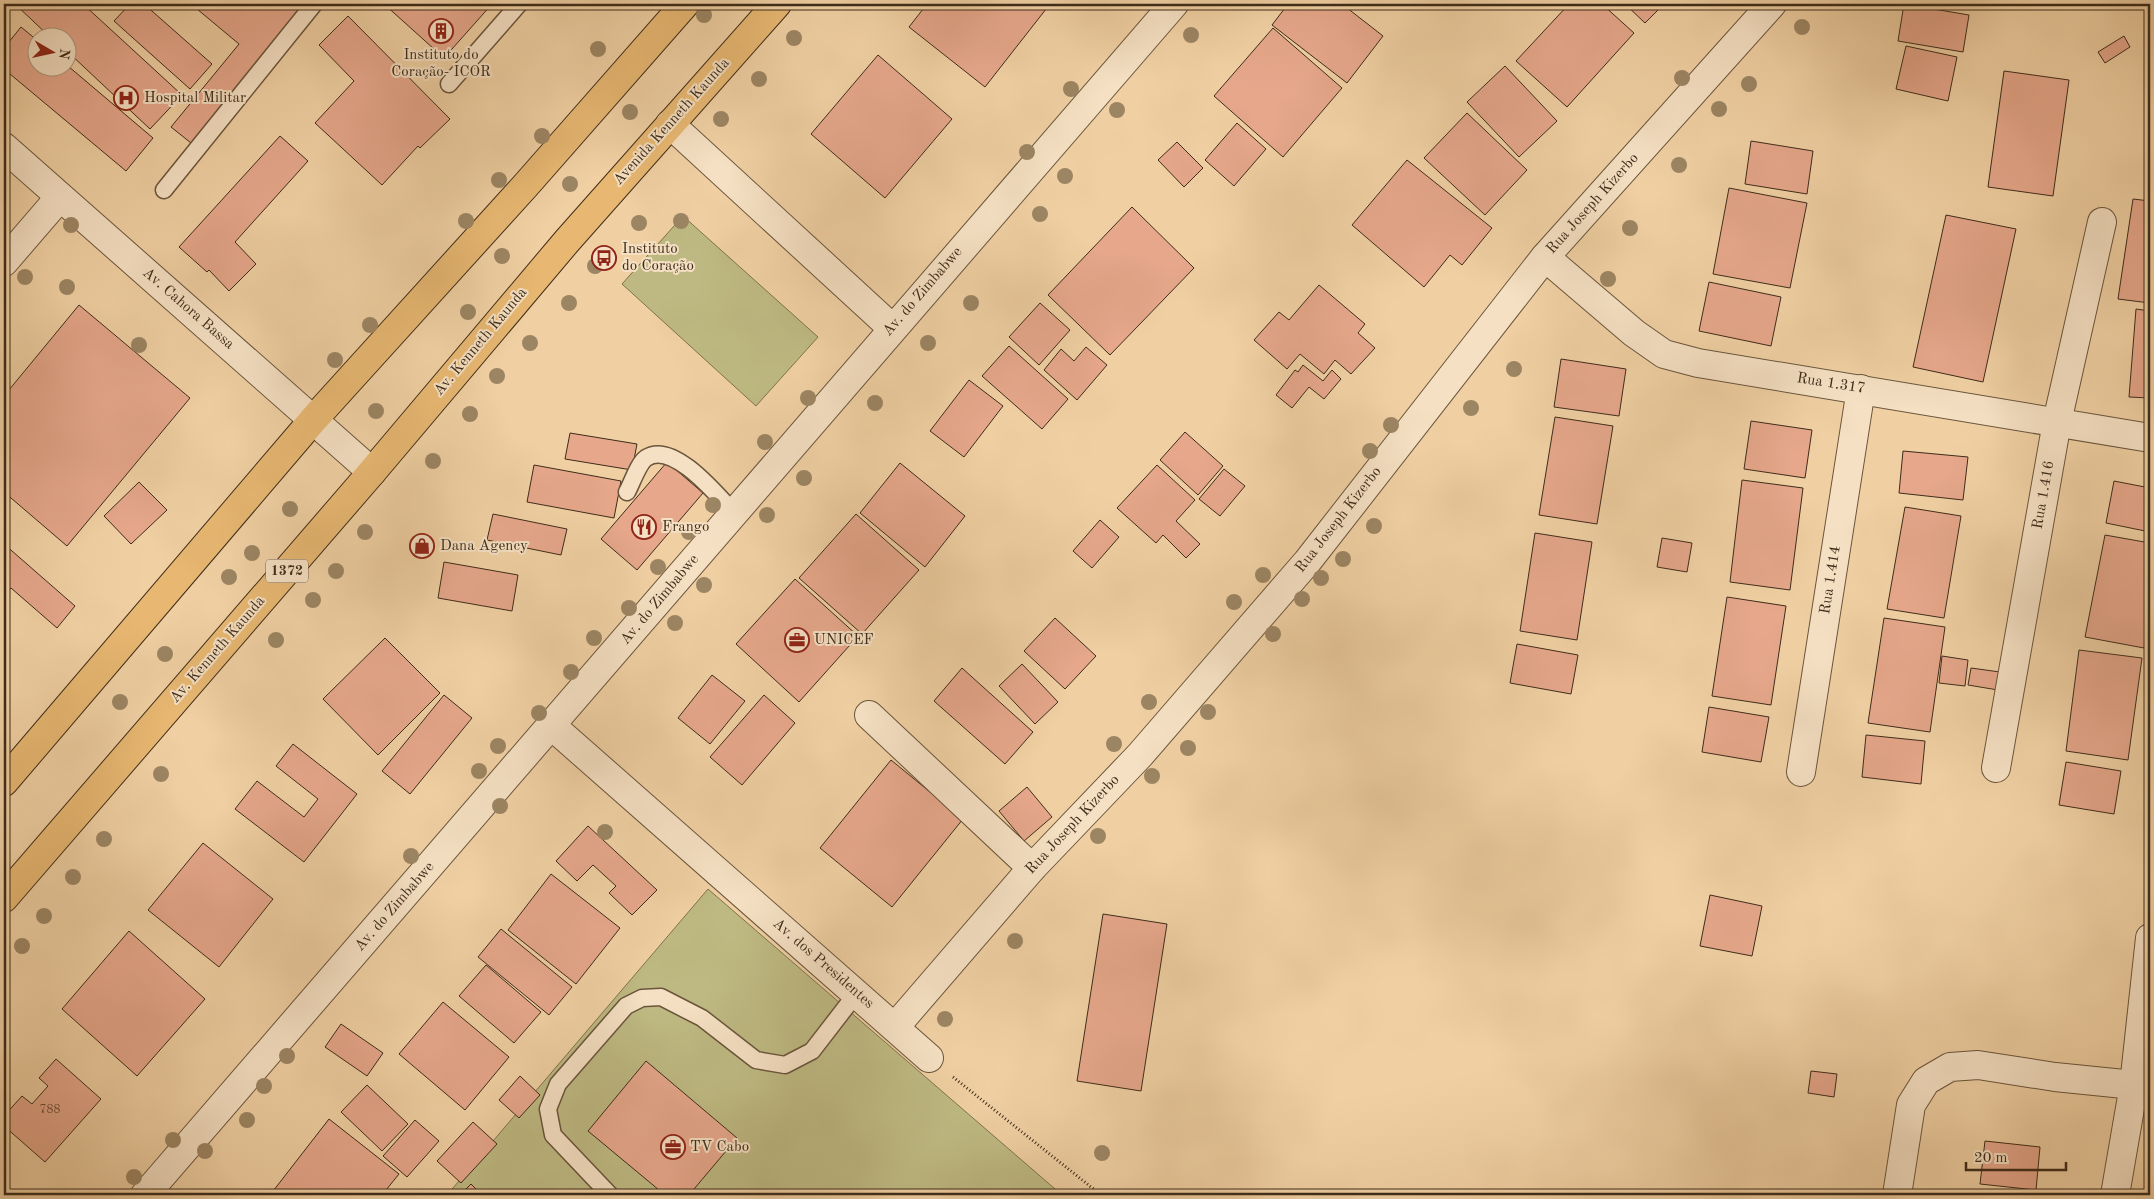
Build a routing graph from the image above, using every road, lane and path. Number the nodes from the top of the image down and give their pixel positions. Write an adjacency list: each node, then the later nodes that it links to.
1 (314, 4): 10 (lane)
2 (519, 4): 7 (lane)
3 (685, 4): 18 (main road)
4 (777, 4): 8 (main road, Avenida Kenneth Kaunda)
5 (1174, 4): 16 (street, Av. do Zimbabwe)
6 (1772, 4): 14 (street, Rua Joseph Kizerbo)
7 (449, 84)
8 (670, 124): 13 (main road, Avenida Kenneth Kaunda); 16 (street)
9 (4, 147): 11 (street, Av. Cahora Bassa)
10 (164, 190)
11 (60, 197): 15 (street); 18 (street, Av. Cahora Bassa)
12 (2102, 222): 19 (street, Rua 1.416)
13 (567, 241): 21 (main road, Av. Kenneth Kaunda / 1372)
14 (1545, 257): 17 (street, Rua 1.317); 29 (street, Rua Joseph Kizerbo)
15 (4, 262)
16 (892, 328): 23 (street, Av. do Zimbabwe)
17 (1861, 389): 19 (street, Rua 1.317); 27 (street, Rua 1.414)
18 (314, 420): 21 (street, Av. Cahora Bassa); 28 (main road)
19 (2057, 422): 20 (street, Rua 1.317); 26 (street, Rua 1.416)
20 (2150, 438)
21 (372, 472): 30 (main road, Av. Kenneth Kaunda / 1372)
22 (627, 492): 23 (lane)
23 (734, 513): 25 (street, Av. do Zimbabwe)
24 (869, 715): 29 (street)
25 (552, 726): 32 (street, Av. dos Presidentes); 36 (street, Av. do Zimbabwe)
26 (1996, 768)
27 (1801, 772)
28 (4, 782)
29 (1032, 868): 33 (street, Rua Joseph Kizerbo)
30 (4, 898)
31 (2150, 938): 35 (street)
32 (856, 994): 33 (street, Av. dos Presidentes); 37 (lane)
33 (895, 1027): 34 (street, Av. dos Presidentes)
34 (929, 1058): 38 (path)
35 (2142, 1086): 39 (street); 40 (street)
36 (145, 1195)
37 (610, 1195)
38 (1100, 1195)
39 (1897, 1195)
40 (2115, 1195)

